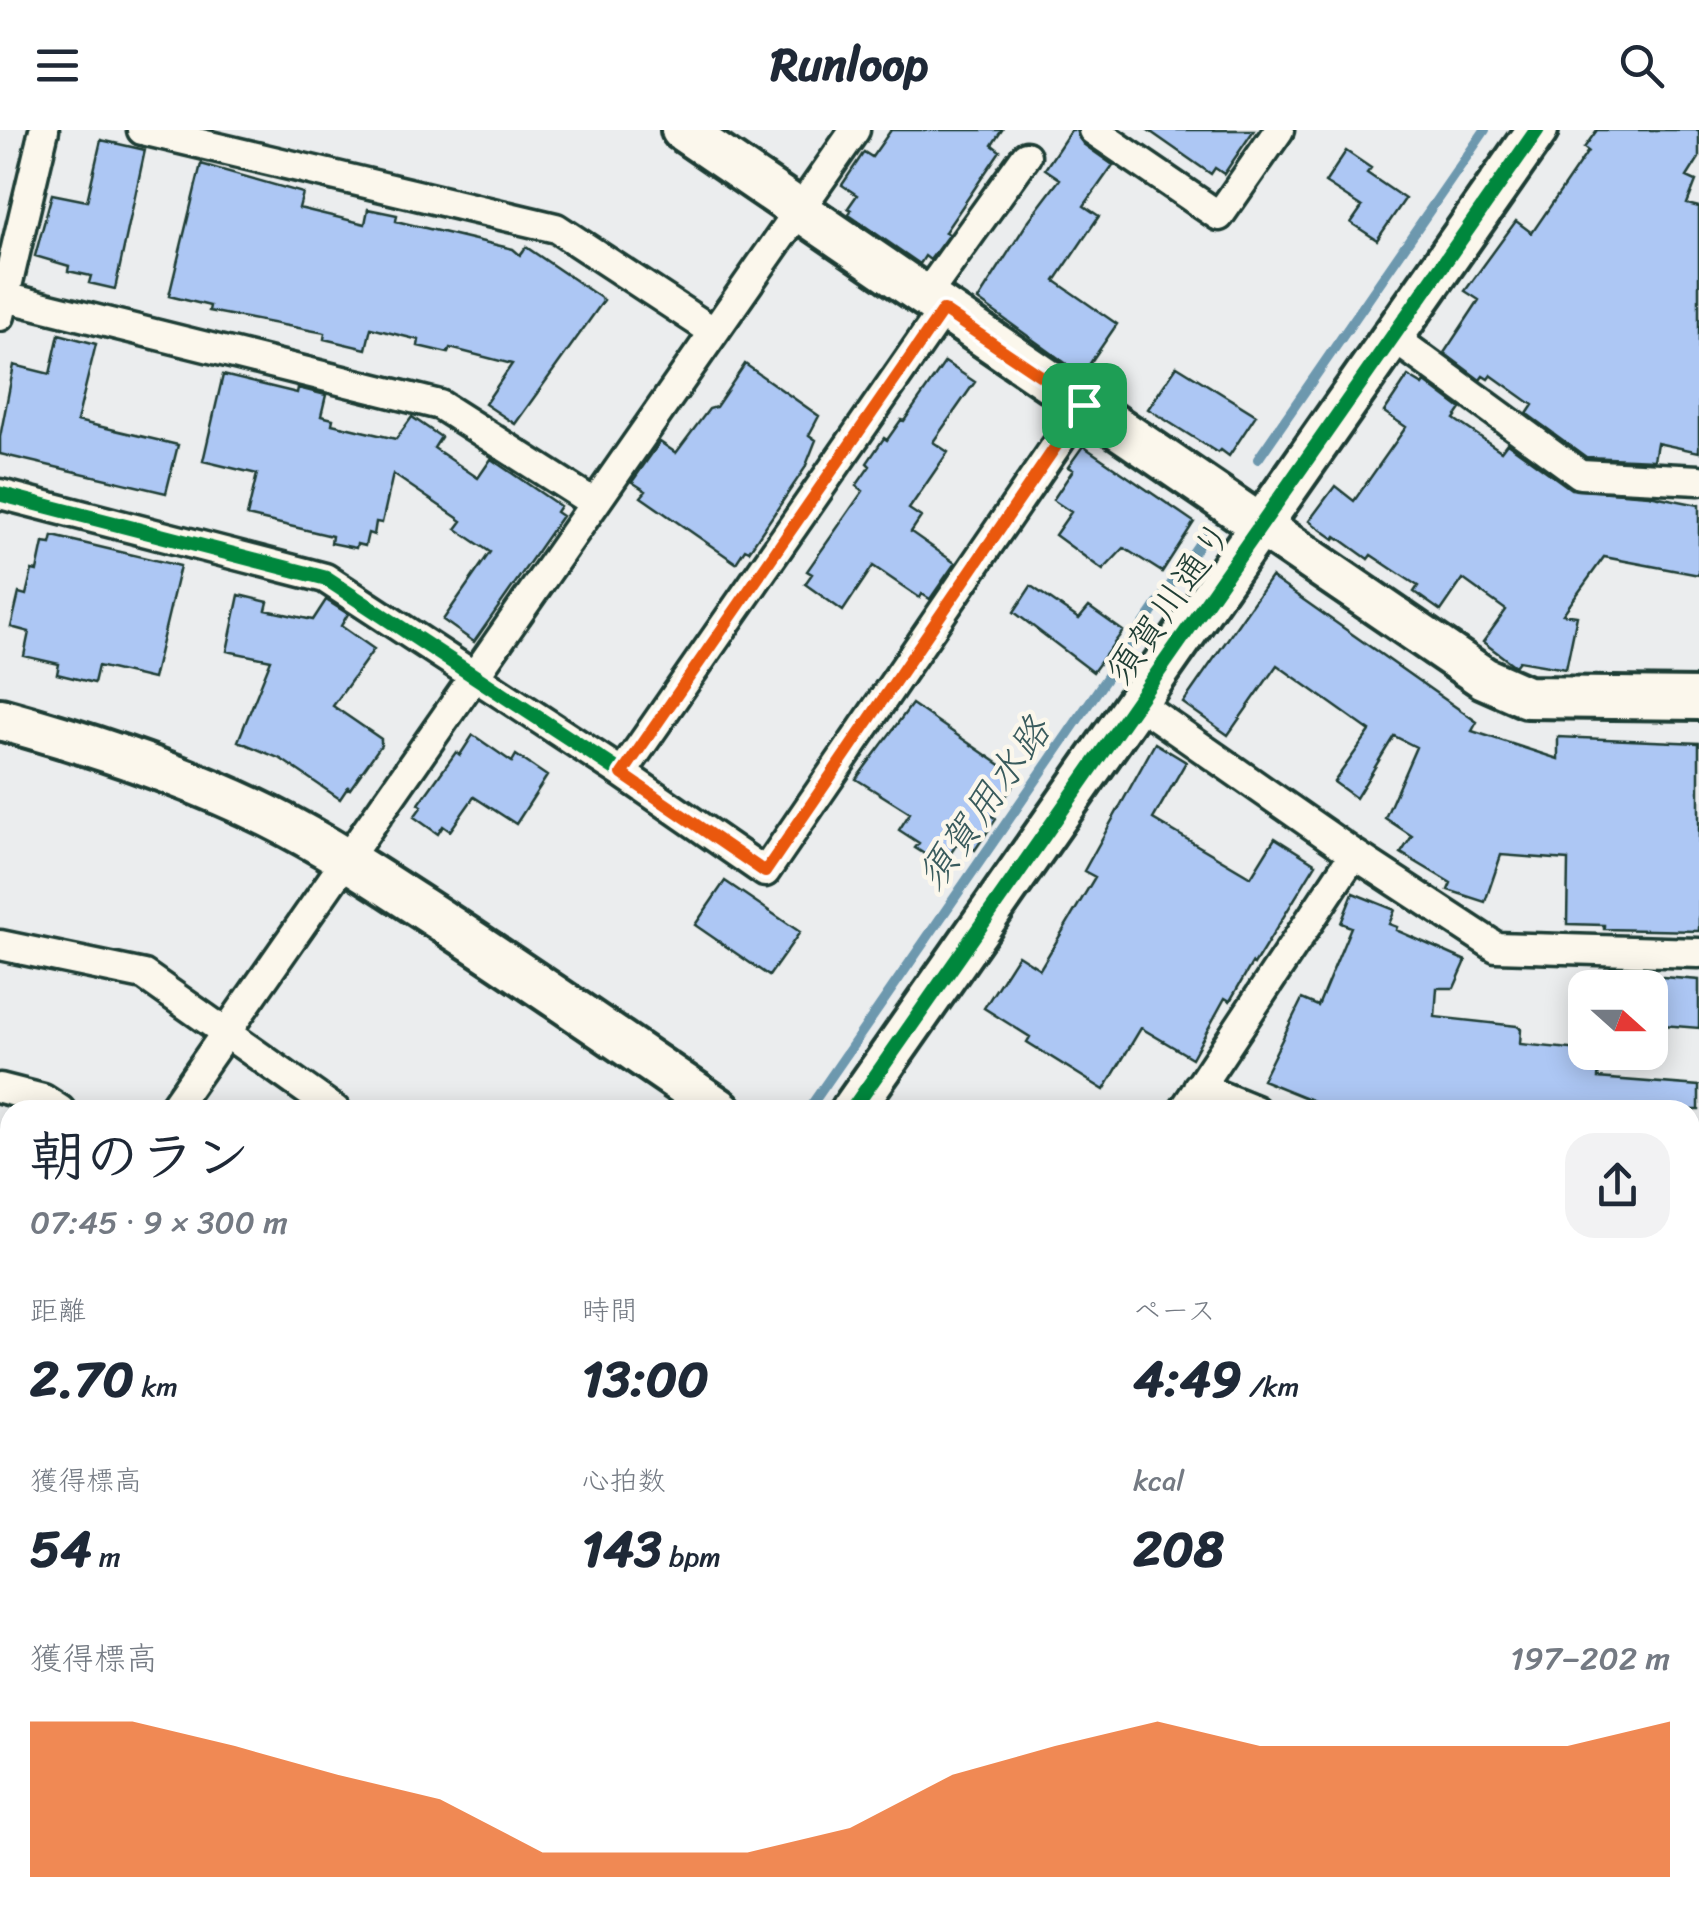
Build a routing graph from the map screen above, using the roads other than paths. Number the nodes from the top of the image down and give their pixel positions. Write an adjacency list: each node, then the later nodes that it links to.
1 (44, 130): 11 (street)
2 (142, 130): 12 (street)
3 (682, 130): 9 (street)
4 (855, 130): 9 (street)
5 (1093, 130): 6 (street)
6 (1279, 130)
7 (1537, 130): 13 (street, 須賀川通り)
8 (1026, 156): 10 (street)
9 (798, 212): 10 (street); 12 (street)
10 (934, 304): 14 (street); 23 (street)
11 (2, 307): 17 (street)
12 (714, 332): 17 (street)
13 (1394, 338): 15 (street); 18 (street, 須賀川通り)
14 (1084, 405): 18 (street); 23 (street)
15 (1699, 480)
16 (0, 494): 19 (street)
17 (594, 503): 19 (street)
18 (1262, 525): 20 (street); 21 (street, 須賀川通り)
19 (474, 675): 23 (street); 25 (street)
20 (1699, 698)
21 (1139, 704): 24 (street); 35 (street, 須賀川通り)
22 (0, 719): 25 (street)
23 (622, 774)
24 (1354, 854): 27 (street); 30 (street)
25 (345, 858): 28 (street); 34 (street)
26 (0, 945): 28 (street)
27 (1699, 953)
28 (226, 1032): 32 (street); 33 (street)
29 (0, 1088): 31 (street)
30 (1191, 1098)
31 (46, 1100)
32 (179, 1100)
33 (321, 1100)
34 (706, 1100)
35 (859, 1100)

